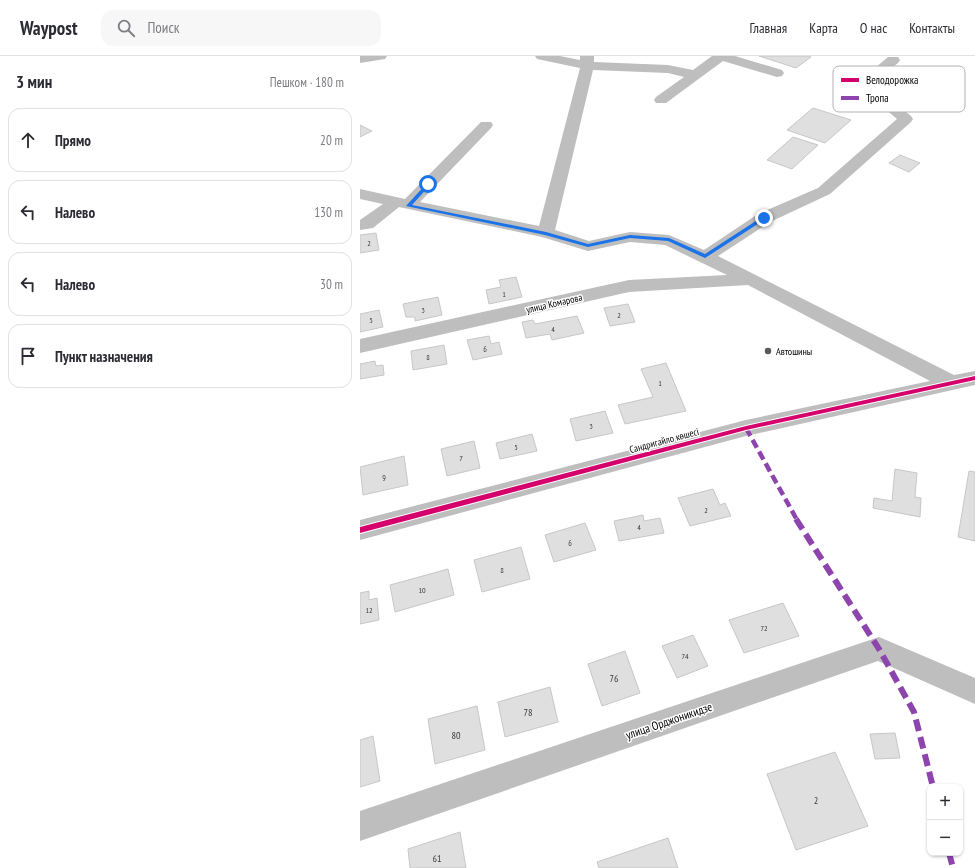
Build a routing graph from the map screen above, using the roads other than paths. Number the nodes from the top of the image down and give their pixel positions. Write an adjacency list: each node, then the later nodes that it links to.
1 (380, 56): 3 (street)
2 (542, 56): 5 (street)
3 (360, 59)
4 (893, 60): 6 (street)
5 (587, 61): 8 (street); 15 (street)
6 (886, 66)
7 (777, 73): 8 (street)
8 (695, 75): 9 (street)
9 (661, 100)
10 (897, 112): 16 (street)
11 (486, 125): 13 (street)
12 (360, 194): 13 (street)
13 (401, 204): 14 (street); 15 (street)
14 (360, 225)
15 (546, 233): 16 (street)
16 (705, 256): 17 (street)
17 (751, 278): 18 (street, улица Комарова); 20 (street)
18 (360, 346)
19 (975, 378): 20 (street, Сандригайло көшесі)
20 (950, 382): 21 (street, Сандригайло көшесі)
21 (360, 530)
22 (975, 691): 23 (street, улица Орджоникидзе)
23 (360, 826)

